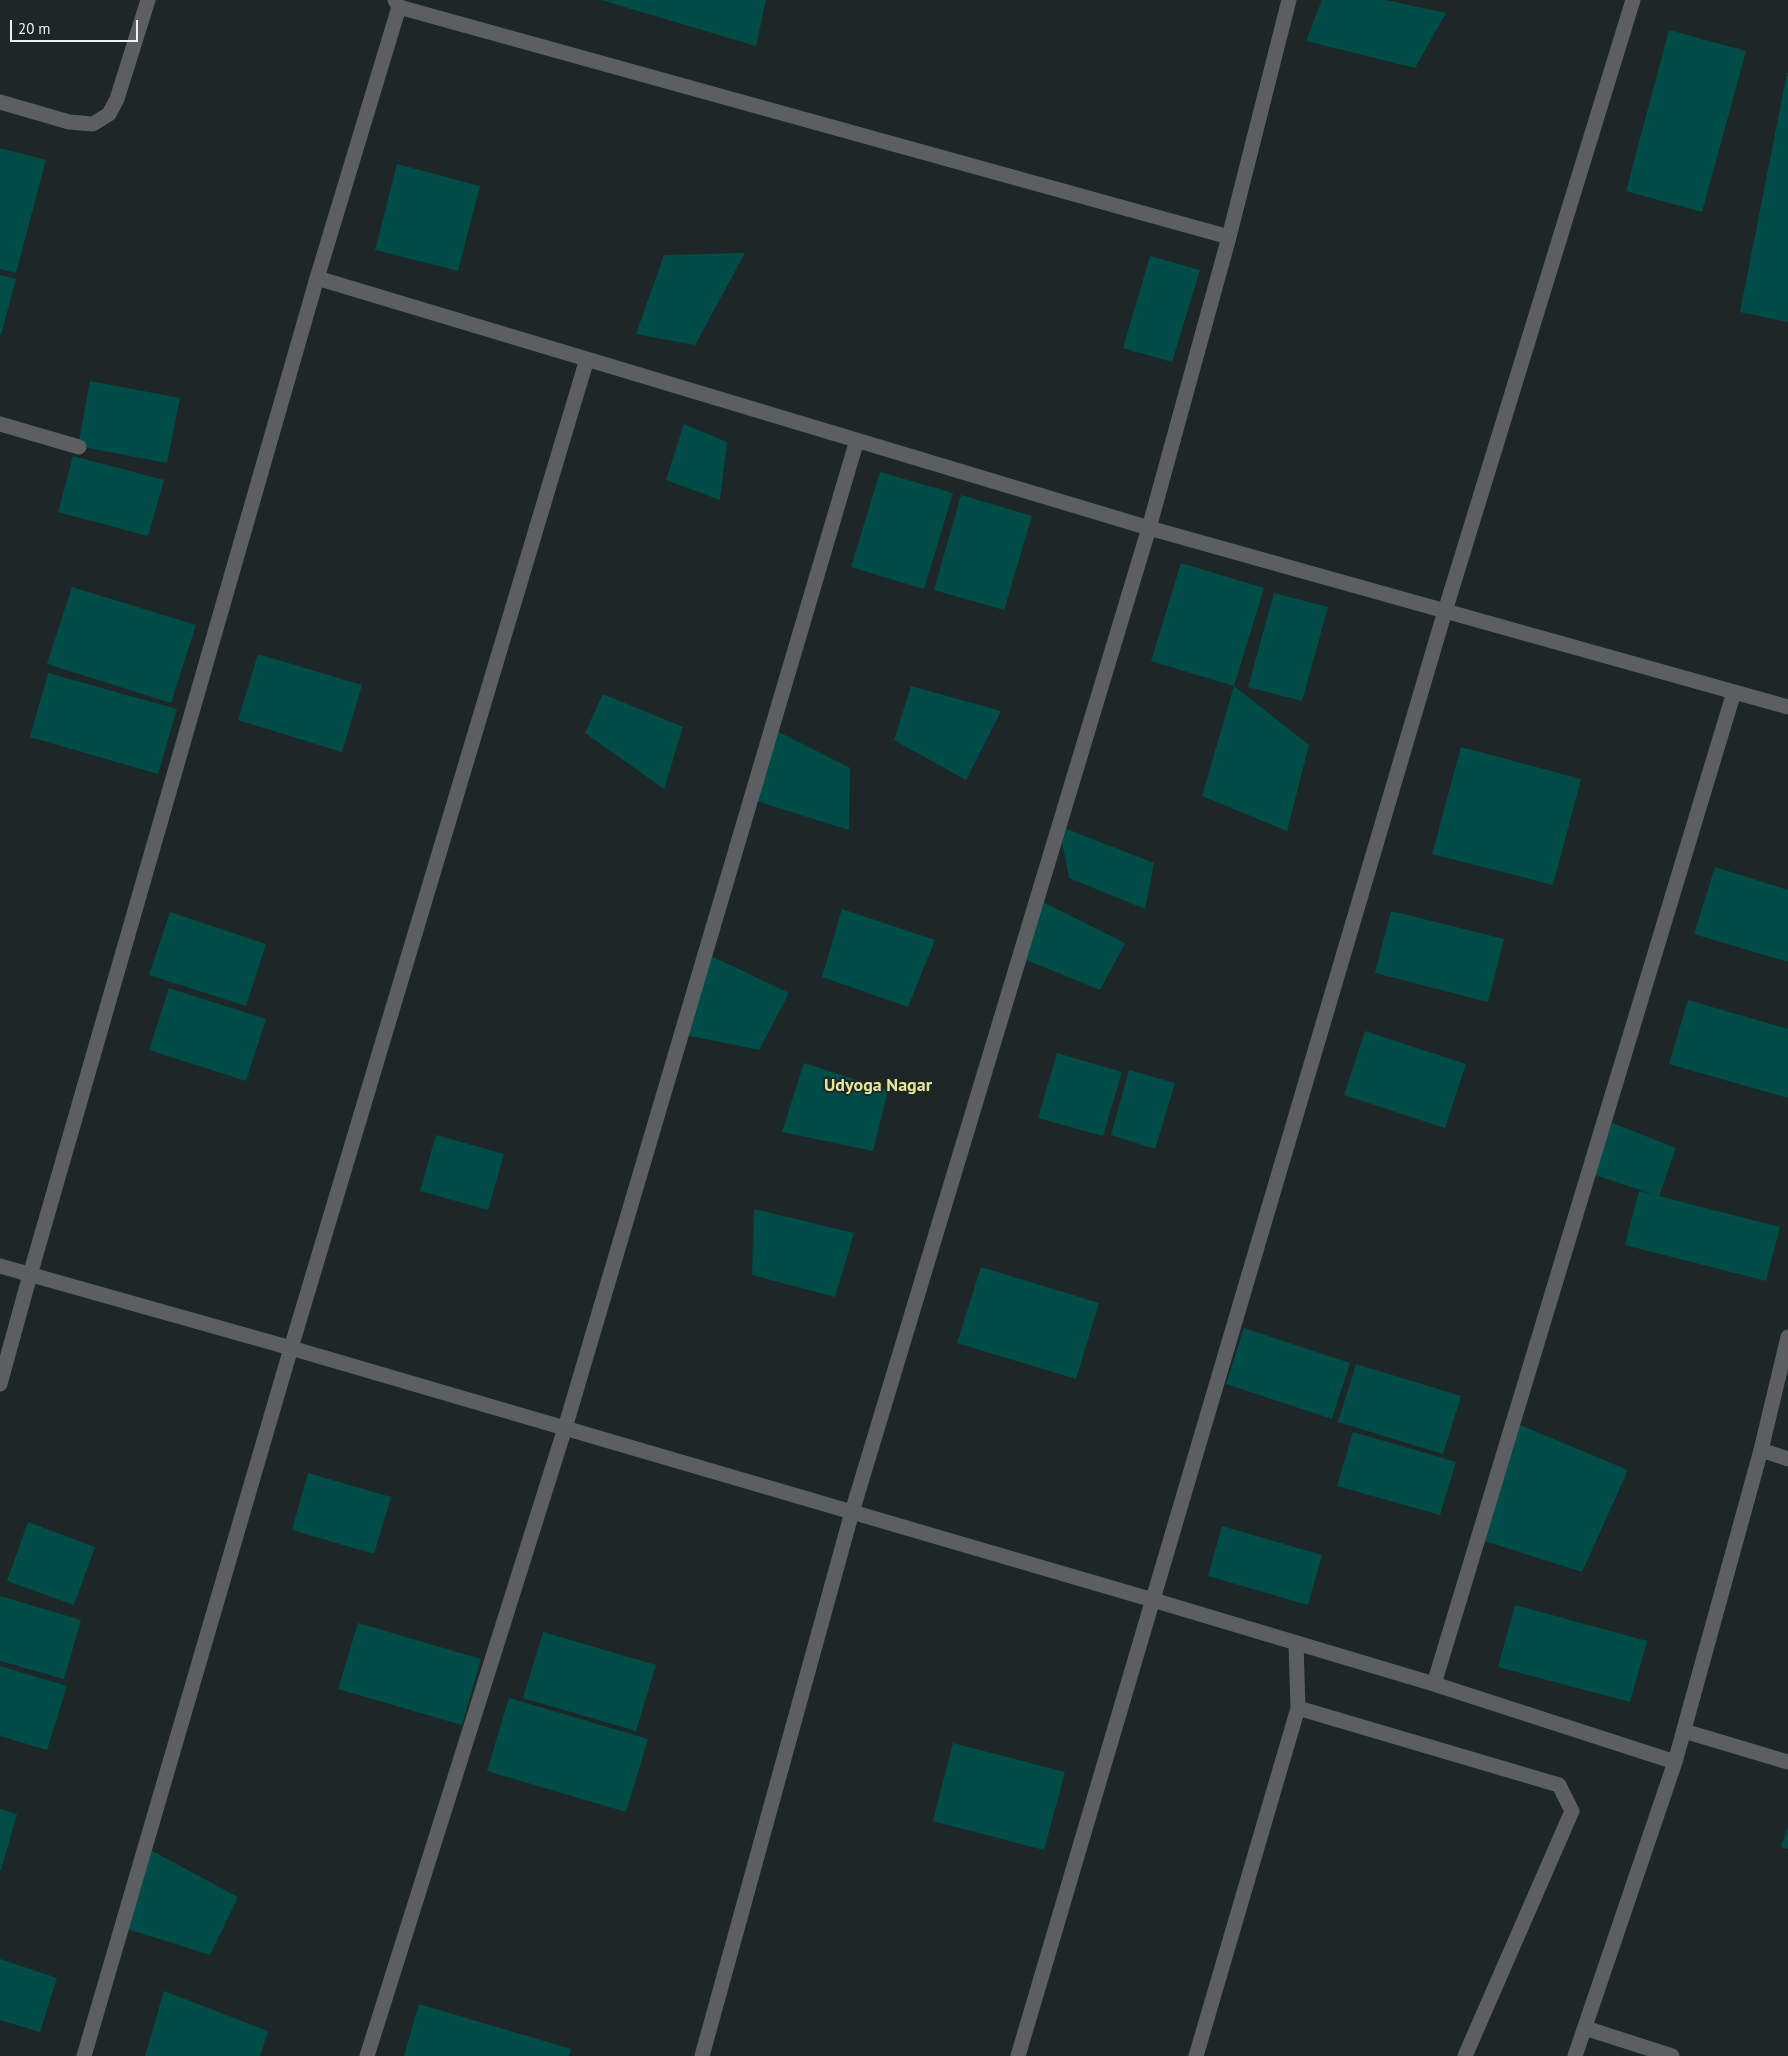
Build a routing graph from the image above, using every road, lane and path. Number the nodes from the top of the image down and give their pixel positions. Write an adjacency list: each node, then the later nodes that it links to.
1 (148, 0): 5 (street)
2 (1289, 0): 6 (street)
3 (1633, 0): 13 (street)
4 (397, 3): 6 (street); 7 (street)
5 (0, 102)
6 (1229, 237): 12 (street)
7 (317, 278): 8 (street); 17 (street)
8 (587, 359): 10 (street); 19 (street)
9 (0, 424): 11 (street)
10 (857, 440): 12 (street); 21 (street)
11 (79, 447)
12 (1149, 528): 13 (street); 24 (street)
13 (1445, 611): 14 (street); 25 (street)
14 (1734, 692): 15 (street); 27 (street)
15 (1788, 707)
16 (0, 1266): 17 (street)
17 (30, 1275): 19 (street); 20 (street)
18 (1788, 1337): 22 (street)
19 (291, 1348): 21 (street); 33 (street)
20 (0, 1384)
21 (565, 1428): 24 (street); 34 (street)
22 (1761, 1450): 23 (street); 29 (street)
23 (1788, 1459)
24 (852, 1512): 25 (street); 35 (street)
25 (1153, 1600): 26 (street); 36 (street)
26 (1296, 1643): 27 (street); 28 (street)
27 (1434, 1684): 30 (street)
28 (1298, 1708): 37 (street); 38 (street)
29 (1684, 1731): 30 (street); 31 (street)
30 (1675, 1762): 32 (street)
31 (1788, 1762)
32 (1585, 2028): 39 (street); 40 (street)
33 (84, 2056)
34 (367, 2056)
35 (702, 2056)
36 (1018, 2056)
37 (1196, 2056)
38 (1465, 2056)
39 (1575, 2056)
40 (1672, 2056)

